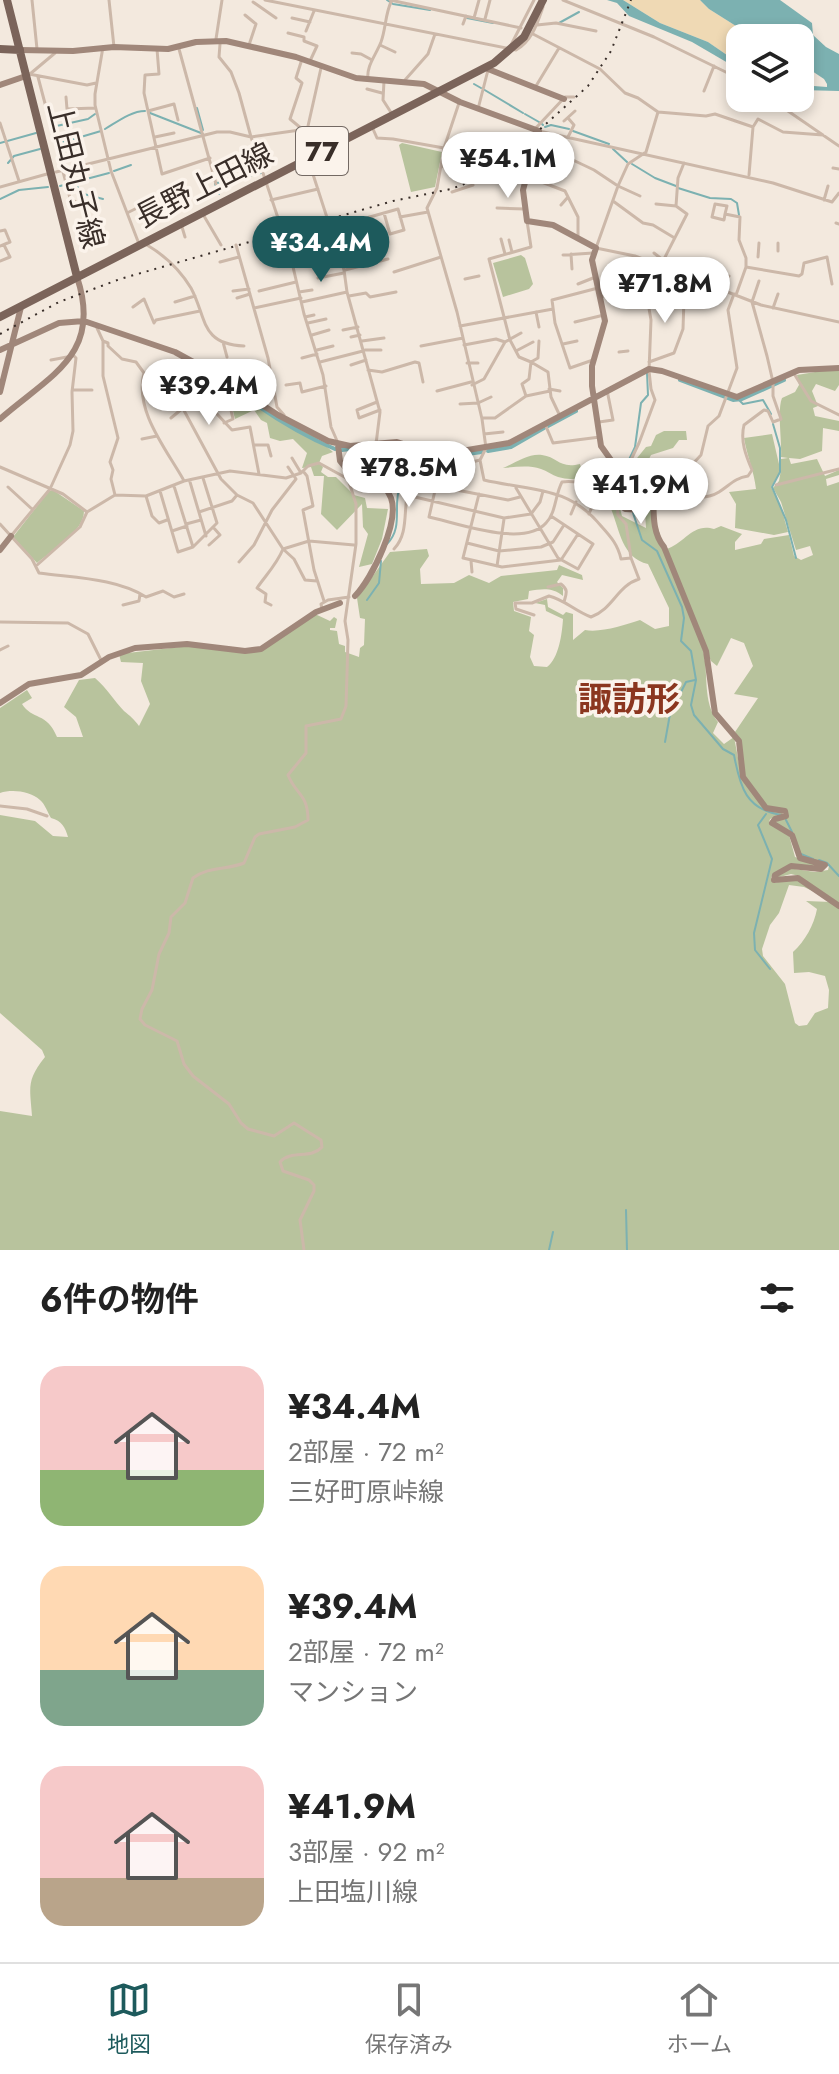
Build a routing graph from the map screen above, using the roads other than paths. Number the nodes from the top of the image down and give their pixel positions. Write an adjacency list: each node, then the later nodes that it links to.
1 (7, 0): 45 (main road, 上田丸子線)
2 (32, 0): 42 (street)
3 (109, 0): 39 (street)
4 (222, 0): 34 (street)
5 (265, 0): 17 (street)
6 (418, 0): 15 (street)
7 (435, 0): 16 (street)
8 (479, 0): 22 (street)
9 (490, 0): 23 (street)
10 (534, 0): 28 (street)
11 (544, 0): 27 (street); 44 (main road, 長野上田線 / 77)
12 (563, 0): 53 (street)
13 (390, 1): 15 (street); 25 (street)
14 (253, 2): 20 (street)
15 (417, 6): 16 (street)
16 (433, 8): 19 (street)
17 (314, 11): 24 (street); 25 (street)
18 (245, 15): 37 (street)
19 (466, 16): 22 (street); 26 (street)
20 (276, 18)
21 (292, 18): 24 (street)
22 (474, 18): 23 (street)
23 (485, 20): 28 (street)
24 (310, 22): 29 (street)
25 (384, 24): 32 (street); 35 (street)
26 (463, 24)
27 (537, 25): 30 (street); 33 (street)
28 (521, 28): 44 (street)
29 (306, 31)
30 (596, 31)
31 (288, 33): 51 (street)
32 (435, 34): 44 (street); 60 (street)
33 (533, 34): 40 (street); 44 (street)
34 (218, 40): 36 (street); 37 (street); 93 (street)
35 (380, 45): 47 (street); 50 (street)
36 (179, 46): 43 (street); 90 (street)
37 (249, 46): 49 (street)
38 (103, 47): 39 (street); 46 (street); 61 (street)
39 (114, 47): 43 (street)
40 (559, 48): 63 (street); 76 (street)
41 (0, 49): 45 (main road)
42 (37, 49): 45 (street); 46 (street)
43 (157, 49): 74 (street)
44 (511, 49): 54 (main road, 長野上田線 / 77)
45 (20, 50): 56 (main road, 上田丸子線)
46 (56, 50): 56 (street)
47 (395, 52)
48 (352, 53): 50 (street)
49 (302, 59): 51 (street); 86 (street)
50 (372, 60): 58 (street)
51 (310, 61): 52 (street)
52 (321, 66): 58 (street); 86 (street)
53 (714, 66): 55 (street); 66 (street)
54 (488, 68): 63 (street); 65 (main road, 長野上田線 / 77); 73 (street)
55 (726, 72)
56 (28, 75): 57 (street); 62 (street); 84 (main road, 上田丸子線)
57 (38, 77): 61 (street); 80 (street)
58 (368, 80): 59 (street)
59 (384, 81): 60 (street); 67 (street)
60 (403, 82): 65 (street)
61 (97, 83): 72 (street)
62 (0, 85)
63 (536, 87): 70 (street)
64 (367, 89): 67 (street)
65 (437, 91): 71 (street); 78 (main road, 長野上田線 / 77)
66 (704, 91)
67 (383, 93): 78 (street)
68 (66, 97): 72 (street)
69 (574, 97): 70 (street)
70 (564, 99): 87 (street)
71 (460, 102): 73 (street); 98 (street)
72 (96, 108): 102 (street)
73 (478, 109): 87 (street)
74 (148, 111): 79 (street); 92 (street)
75 (575, 111): 94 (street)
76 (658, 112): 85 (street); 99 (street)
77 (789, 112): 91 (street)
78 (392, 114): 83 (main road, 長野上田線 / 77)
79 (178, 120)
80 (50, 122): 84 (street); 107 (street)
81 (0, 123): 114 (street)
82 (278, 123): 88 (street)
83 (372, 125): 98 (street); 100 (main road, 長野上田線 / 77)
84 (39, 127): 189 (main road, 上田丸子線)
85 (753, 127): 91 (street); 112 (street)
86 (304, 129): 88 (street); 100 (street)
87 (536, 131): 94 (street); 95 (street)
88 (280, 132): 93 (street)
89 (174, 133): 92 (street)
90 (204, 135): 93 (street); 97 (street); 101 (street)
91 (823, 135): 96 (street)
92 (155, 137): 97 (street)
93 (251, 137): 113 (street)
94 (568, 137): 99 (street)
95 (535, 142): 111 (street); 117 (street)
96 (839, 146)
97 (157, 148): 101 (street); 102 (street)
98 (444, 148): 104 (street)
99 (643, 153): 103 (street); 117 (street)
100 (310, 157): 113 (main road, 長野上田線 / 77); 121 (street)
101 (210, 158): 115 (street)
102 (109, 159): 107 (street); 138 (street)
103 (684, 162): 112 (street); 134 (street)
104 (441, 166): 108 (street); 137 (street)
105 (833, 168): 106 (street)
106 (839, 169)
107 (63, 170): 109 (street); 148 (street)
108 (453, 170)
109 (56, 172)
110 (47, 174): 114 (street)
111 (526, 176): 126 (street); 136 (street)
112 (749, 177): 128 (street)
113 (265, 180): 127 (street); 139 (main road, 長野上田線 / 77)
114 (19, 181): 119 (street)
115 (216, 184)
116 (473, 185): 122 (street)
117 (618, 186): 125 (street); 130 (street)
118 (828, 186): 128 (street)
119 (0, 187)
120 (293, 187): 124 (street)
121 (319, 189): 124 (street); 147 (street)
122 (452, 192)
123 (839, 193): 129 (street)
124 (296, 195): 127 (street)
125 (640, 196)
126 (568, 197): 133 (street); 152 (street)
127 (271, 200): 155 (street)
128 (824, 200): 129 (street)
129 (837, 200)
130 (613, 201): 151 (street); 164 (street)
131 (656, 204): 134 (street)
132 (143, 205): 138 (street)
133 (561, 205)
134 (676, 206): 144 (street)
135 (497, 208): 136 (street)
136 (525, 209): 145 (street)
137 (428, 211): 143 (street); 173 (street)
138 (128, 212): 157 (street)
139 (203, 212): 146 (main road, 長野上田線 / 77); 160 (street)
140 (384, 213): 143 (street); 143 (street); 147 (street)
141 (725, 214): 141 (street); 182 (street)
142 (675, 215): 144 (street)
143 (400, 217)
144 (684, 219): 151 (street)
145 (527, 221): 152 (street); 163 (street)
146 (181, 223): 150 (street); 157 (main road, 長野上田線 / 77)
147 (329, 227): 155 (street); 184 (street)
148 (96, 228)
149 (0, 231): 162 (street)
150 (185, 237)
151 (673, 237): 177 (street)
152 (578, 238): 164 (street)
153 (501, 239): 169 (street)
154 (509, 240): 166 (street)
155 (285, 241): 168 (street)
156 (522, 241): 163 (street)
157 (142, 243): 189 (main road, 長野上田線 / 77); 210 (street)
158 (759, 243): 174 (street)
159 (778, 243): 165 (street)
160 (221, 245)
161 (236, 245): 172 (street)
162 (2, 246): 178 (street)
163 (524, 249): 166 (street)
164 (595, 251): 170 (street); 180 (street); 187 (street)
165 (778, 251)
166 (512, 252): 169 (street)
167 (654, 253): 177 (street)
168 (290, 254): 175 (street); 194 (street)
169 (505, 254): 228 (street)
170 (571, 254): 171 (street); 183 (street)
171 (563, 255)
172 (239, 257): 179 (street); 203 (street)
173 (441, 257): 185 (street); 236 (street)
174 (758, 257)
175 (268, 259)
176 (388, 259): 184 (street)
177 (663, 260): 181 (street)
178 (0, 261)
179 (220, 262)
180 (650, 262): 181 (street); 195 (street)
181 (660, 267): 192 (street)
182 (746, 267): 197 (street); 208 (street)
183 (572, 269)
184 (344, 272): 190 (street); 207 (street)
185 (394, 272)
186 (479, 276): 191 (street)
187 (595, 276): 196 (street); 199 (street)
188 (729, 276): 200 (street)
189 (77, 277): 218 (main road, 上田丸子線); 232 (street)
190 (318, 278)
191 (465, 279)
192 (694, 280): 200 (street); 211 (street)
193 (759, 281): 216 (street)
194 (296, 282): 204 (street); 205 (street)
195 (647, 282): 211 (street); 289 (street)
196 (578, 284)
197 (832, 284)
198 (616, 285): 212 (street)
199 (598, 288): 212 (street); 222 (street)
200 (719, 289): 208 (street)
201 (312, 290): 205 (street)
202 (233, 291): 203 (street)
203 (250, 291): 213 (street); 220 (street)
204 (259, 291)
205 (299, 292): 214 (street)
206 (396, 292): 207 (street)
207 (348, 294): 214 (street); 237 (street)
208 (735, 294): 216 (street); 309 (street)
209 (778, 294): 221 (street)
210 (195, 296): 215 (street); 223 (street)
211 (685, 296): 289 (street)
212 (601, 297): 227 (street)
213 (237, 298)
214 (301, 300): 220 (street); 230 (street)
215 (175, 302)
216 (752, 302): 221 (street); 298 (street)
217 (805, 306): 225 (street)
218 (21, 307): 229 (main road, 上田丸子線); 256 (street)
219 (133, 307): 223 (street)
220 (254, 308): 296 (street)
221 (773, 308): 225 (street)
222 (553, 309): 224 (street); 257 (street)
223 (200, 311): 253 (street)
224 (536, 312): 228 (street); 238 (street)
225 (802, 314): 234 (street)
226 (314, 315): 230 (street)
227 (604, 315): 233 (street); 276 (street)
228 (505, 316): 236 (street); 249 (street)
229 (0, 317)
230 (305, 317): 235 (street)
231 (326, 319): 235 (street)
232 (84, 321): 240 (street); 256 (street); 273 (street)
233 (575, 322)
234 (839, 322)
235 (308, 323): 244 (street)
236 (460, 326): 248 (street)
237 (358, 327): 242 (street); 246 (street)
238 (539, 327)
239 (97, 328): 252 (street)
240 (113, 330): 252 (street); 329 (street)
241 (329, 330): 244 (street)
242 (343, 330)
243 (521, 333): 249 (street)
244 (312, 335): 270 (street)
245 (351, 337): 246 (street)
246 (361, 338): 247 (street); 264 (street)
247 (384, 338)
248 (463, 338): 258 (street); 261 (street)
249 (510, 340): 255 (street); 267 (street)
250 (539, 341): 281 (street)
251 (577, 341): 257 (street)
252 (106, 342): 293 (street); 369 (street)
253 (223, 342): 259 (street); 274 (street)
254 (480, 342): 255 (street); 258 (street); 262 (street)
255 (505, 342): 297 (street)
256 (14, 343): 263 (street); 307 (street)
257 (563, 344): 272 (street)
258 (464, 345): 283 (street)
259 (244, 346)
260 (333, 346): 270 (street)
261 (421, 346)
262 (479, 349)
263 (0, 350)
264 (363, 350): 265 (street); 278 (street); 279 (street)
265 (381, 350)
266 (573, 350): 272 (street)
267 (516, 351): 268 (street); 281 (street)
268 (532, 351)
269 (628, 351): 271 (street)
270 (317, 352): 275 (street); 279 (street)
271 (619, 352)
272 (564, 353): 284 (street)
273 (72, 356): 277 (street); 301 (street); 323 (street)
274 (227, 357)
275 (302, 358)
276 (594, 359): 284 (street); 313 (street)
277 (51, 360)
278 (366, 360): 285 (street); 290 (street)
279 (320, 362): 300 (street)
280 (390, 362): 291 (street)
281 (531, 362): 303 (street); 310 (street)
282 (478, 363): 283 (street)
283 (467, 364): 287 (street); 297 (street)
284 (567, 364): 286 (street)
285 (351, 365)
286 (558, 365)
287 (458, 368)
288 (839, 368): 292 (street)
289 (649, 369): 304 (street); 309 (street); 364 (street)
290 (368, 370): 291 (street); 314 (street)
291 (393, 370): 295 (street)
292 (793, 372): 298 (street); 320 (street)
293 (144, 373): 308 (street); 332 (street)
294 (248, 378): 296 (street)
295 (423, 382)
296 (274, 383): 329 (street)
297 (472, 383): 305 (street); 315 (street)
298 (772, 384): 309 (street); 368 (street)
299 (286, 385): 300 (street)
300 (326, 386): 337 (street)
301 (72, 390): 302 (street); 360 (street)
302 (92, 390)
303 (550, 390): 306 (street); 310 (street); 321 (street)
304 (607, 390): 313 (street); 326 (street)
305 (437, 391)
306 (560, 391)
307 (0, 392)
308 (174, 392): 317 (street); 327 (street)
309 (725, 395): 368 (street)
310 (526, 396): 319 (street)
311 (228, 397): 327 (street)
312 (491, 397): 315 (street)
313 (594, 398): 321 (street); 326 (street)
314 (377, 402): 318 (street); 318 (street)
315 (478, 403): 316 (street); 324 (street)
316 (460, 404)
317 (183, 408): 322 (street); 346 (street)
318 (380, 410): 335 (street)
319 (503, 412): 324 (street); 325 (street)
320 (839, 415)
321 (560, 416): 328 (street)
322 (171, 418)
323 (0, 419)
324 (482, 419): 331 (street)
325 (506, 419)
326 (598, 422): 333 (street)
327 (224, 423): 336 (street)
328 (545, 424): 333 (street); 338 (street)
329 (296, 425): 337 (street)
330 (503, 432): 331 (street)
331 (484, 434): 338 (street)
332 (157, 436): 334 (street); 353 (street)
333 (600, 437): 364 (street)
334 (142, 439)
335 (376, 444): 337 (street); 338 (street)
336 (255, 445): 339 (street); 347 (street)
337 (338, 445): 348 (street)
338 (486, 448): 341 (street)
339 (271, 456)
340 (292, 458): 345 (street)
341 (480, 460): 358 (street); 365 (street)
342 (0, 467): 360 (street)
343 (288, 467): 350 (street)
344 (839, 469): 356 (street)
345 (302, 472): 348 (street); 350 (street); 401 (street)
346 (218, 473): 347 (street); 352 (street); 370 (street)
347 (259, 474): 350 (street)
348 (348, 475): 354 (street); 403 (street)
349 (356, 475): 354 (street)
350 (294, 476): 389 (street)
351 (461, 476): 361 (street)
352 (203, 478): 353 (street); 377 (street)
353 (186, 480): 355 (street); 381 (street)
354 (377, 481): 424 (street)
355 (174, 485): 362 (street); 391 (street)
356 (776, 485)
357 (8, 487): 378 (street)
358 (515, 487): 363 (street); 372 (street)
359 (654, 488): 368 (street); 376 (street); 439 (street)
360 (50, 489): 378 (street); 380 (street)
361 (458, 490): 366 (street); 374 (street)
362 (160, 491): 371 (street); 387 (street)
363 (543, 491): 367 (street); 382 (street)
364 (618, 491): 367 (street); 376 (street)
365 (416, 492): 374 (street); 408 (street)
366 (479, 494): 372 (street); 379 (street)
367 (556, 494): 375 (street); 385 (street)
368 (678, 494)
369 (115, 495): 371 (street); 380 (street)
370 (237, 495): 377 (street); 389 (street)
371 (146, 496): 387 (street)
372 (520, 497): 382 (street)
373 (595, 498): 384 (street)
374 (433, 501): 379 (street); 394 (street)
375 (576, 502): 383 (street); 384 (street)
376 (620, 504): 411 (street)
377 (213, 508): 381 (street); 393 (street)
378 (33, 509): 399 (street)
379 (475, 511): 386 (street); 394 (street)
380 (87, 512): 415 (street)
381 (199, 512): 388 (street)
382 (531, 514): 386 (street); 395 (street)
383 (571, 514)
384 (589, 514): 411 (street)
385 (551, 516): 392 (street); 395 (street)
386 (504, 518): 397 (street)
387 (169, 520): 396 (street)
388 (201, 520): 391 (street); 400 (street)
389 (267, 523): 407 (street); 414 (street)
390 (0, 524): 399 (street)
391 (187, 525): 396 (street); 406 (street)
392 (564, 525): 398 (street); 404 (street)
393 (213, 527): 400 (street); 405 (street)
394 (471, 527): 397 (street); 402 (street)
395 (540, 529): 397 (street); 404 (street)
396 (172, 531): 406 (street)
397 (502, 534): 410 (street)
398 (578, 534): 412 (street); 417 (street)
399 (11, 536): 409 (street); 415 (street)
400 (206, 536): 406 (street)
401 (309, 541): 403 (street); 407 (street); 420 (street)
402 (466, 543): 410 (street); 413 (street)
403 (356, 544): 424 (street)
404 (549, 544): 410 (street); 412 (street)
405 (209, 545)
406 (193, 547)
407 (283, 549): 420 (street); 429 (street)
408 (394, 549)
409 (0, 550)
410 (499, 551): 416 (street)
411 (631, 558): 426 (street)
412 (561, 560): 416 (street); 417 (street)
413 (471, 561): 416 (street); 418 (street)
414 (239, 562)
415 (36, 566): 422 (street)
416 (497, 566)
417 (578, 569): 419 (street)
418 (472, 572)
419 (585, 572)
420 (317, 581): 425 (street)
421 (548, 587): 426 (street)
422 (140, 594): 423 (street); 428 (street)
423 (184, 594)
424 (352, 596): 425 (street); 440 (street)
425 (324, 601): 430 (street)
426 (564, 602): 431 (street)
427 (340, 603): 430 (street)
428 (123, 605)
429 (271, 605)
430 (322, 609): 435 (street)
431 (534, 615)
432 (0, 622): 435 (street)
433 (8, 646): 434 (street)
434 (0, 650)
435 (102, 662): 436 (street)
436 (0, 703)
437 (0, 806): 438 (street)
438 (47, 816)
439 (839, 906)
440 (304, 1250)

